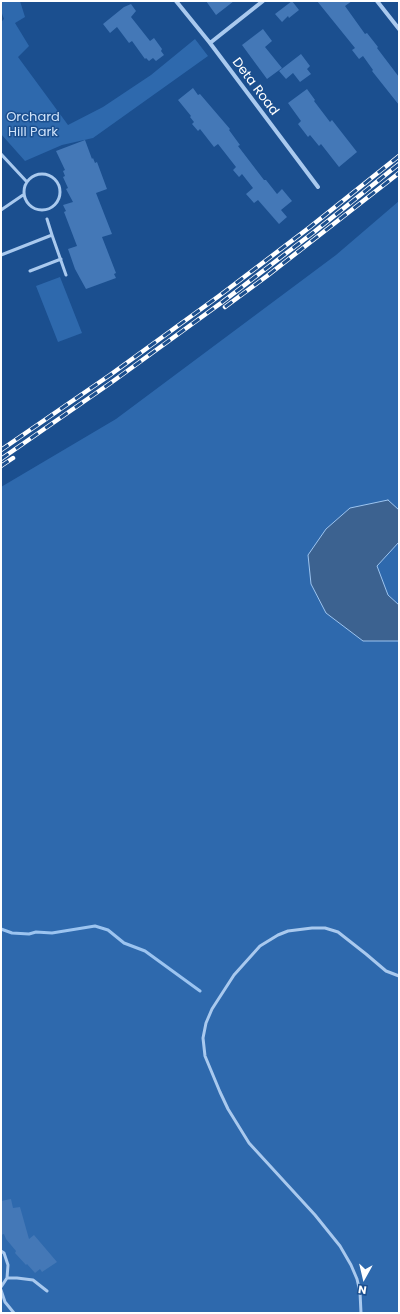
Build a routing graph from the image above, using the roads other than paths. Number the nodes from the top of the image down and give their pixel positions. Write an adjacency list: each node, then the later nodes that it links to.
1 (176, 1): 5 (street, Deta Road)
2 (263, 1): 5 (street)
3 (377, 1): 4 (street)
4 (399, 28)
5 (210, 43): 8 (street, Deta Road)
6 (1, 154): 7 (lane)
7 (27, 182): 9 (lane); 9 (lane)
8 (318, 187)
9 (24, 195): 10 (lane)
10 (1, 210)
11 (47, 219): 12 (lane)
12 (52, 235): 13 (lane); 14 (lane)
13 (1, 255)
14 (61, 259): 15 (lane); 16 (lane)
15 (30, 271)
16 (66, 275)
17 (399, 976): 24 (lane)
18 (1, 1251): 19 (lane)
19 (7, 1278): 20 (lane); 22 (lane)
20 (1, 1287)
21 (1, 1290): 23 (lane)
22 (47, 1291)
23 (14, 1313)
24 (361, 1313)

